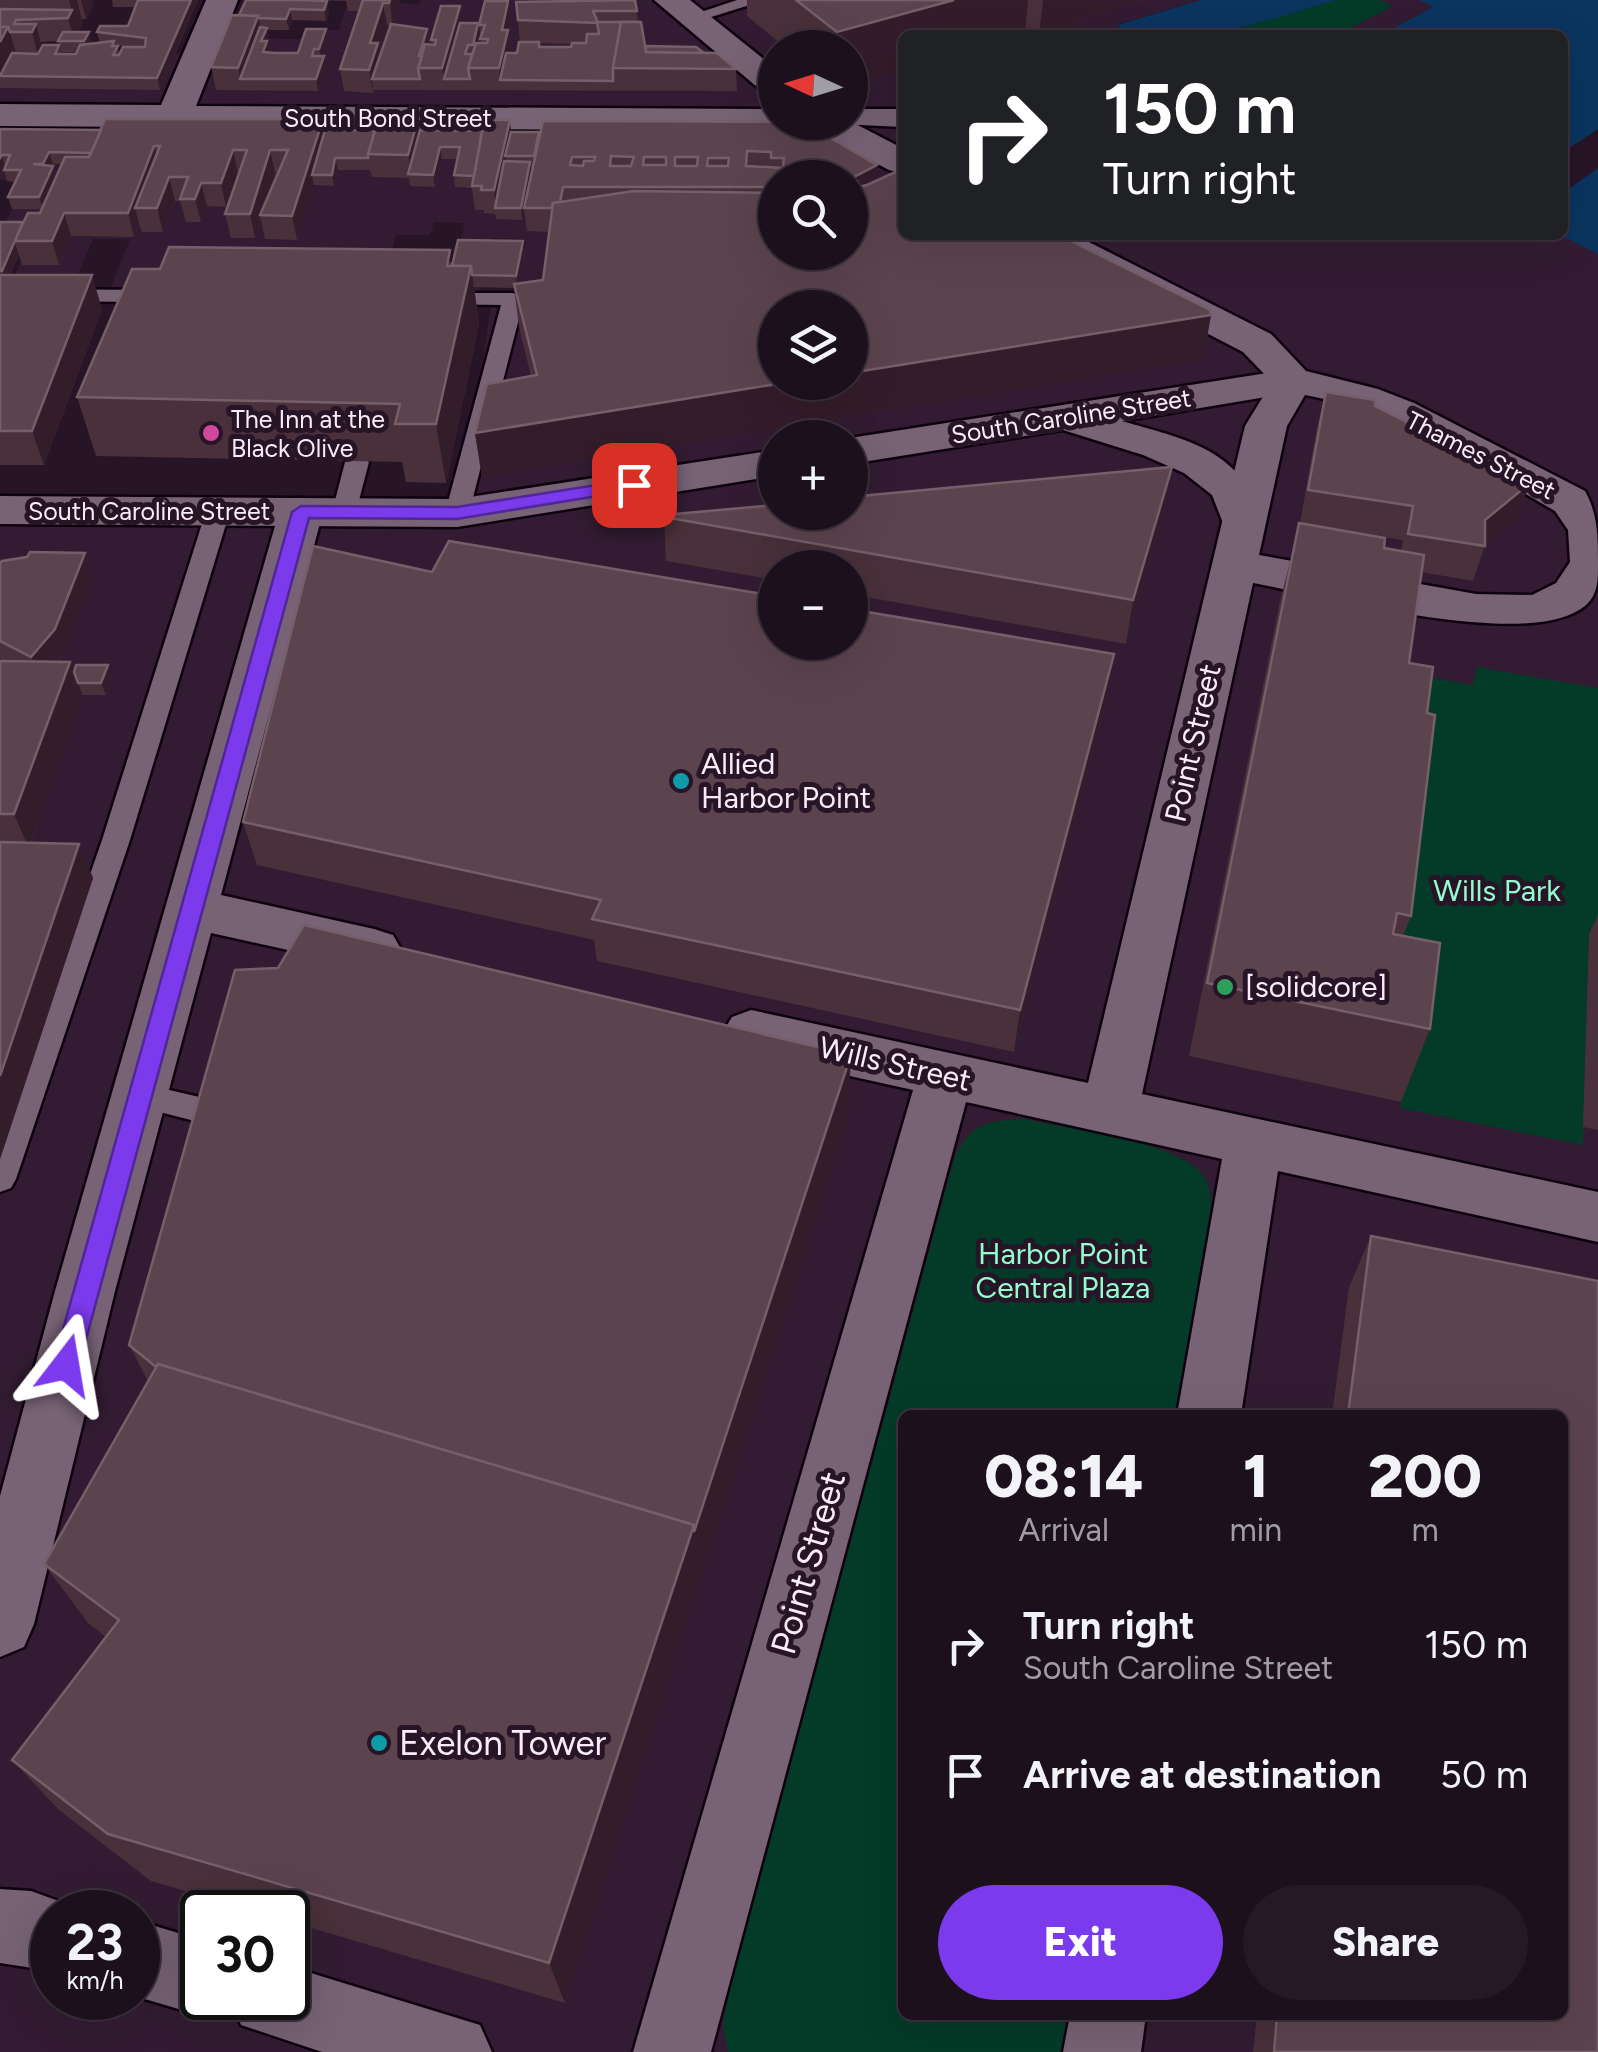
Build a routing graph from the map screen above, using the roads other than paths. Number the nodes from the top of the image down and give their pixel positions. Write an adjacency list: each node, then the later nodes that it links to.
1 (222, 0): 6 (street)
2 (757, 0): 3 (lane)
3 (681, 9): 4 (street)
4 (758, 70)
5 (0, 114): 6 (street, South Bond Street)
6 (174, 116): 9 (street, South Bond Street)
7 (868, 118): 8 (street)
8 (898, 118)
9 (758, 120)
10 (860, 140): 11 (street)
11 (898, 160)
12 (1056, 240): 16 (street)
13 (0, 295): 14 (lane)
14 (175, 296)
15 (408, 298): 24 (lane)
16 (1293, 381): 17 (street, South Caroline Street); 25 (street, Point Street); 25 (street, Thames Street)
17 (1065, 417): 18 (street, South Caroline Street); 25 (street)
18 (868, 448)
19 (357, 462): 23 (lane)
20 (758, 466): 24 (street, South Caroline Street)
21 (0, 510): 22 (street, South Caroline Street)
22 (218, 511): 23 (street, South Caroline Street); 34 (lane)
23 (323, 512): 24 (street, South Caroline Street); 26 (street)
24 (457, 513)
25 (1238, 544): 31 (street, Point Street)
26 (192, 910): 27 (street); 30 (street)
27 (429, 961)
28 (697, 1020): 29 (street, Wills Street)
29 (945, 1075): 31 (street, Wills Street); 43 (street, Point Street)
30 (139, 1096): 32 (lane); 37 (street)
31 (1110, 1111): 33 (street, Wills Street)
32 (237, 1118)
33 (1254, 1142): 35 (street, Wills Street); 36 (street)
34 (0, 1178)
35 (1598, 1217)
36 (1210, 1410)
37 (0, 1624)
38 (0, 1926): 39 (street)
39 (30, 1931)
40 (310, 2010): 42 (street)
41 (1107, 2020): 44 (street)
42 (453, 2052)
43 (672, 2052)
44 (1102, 2052)

